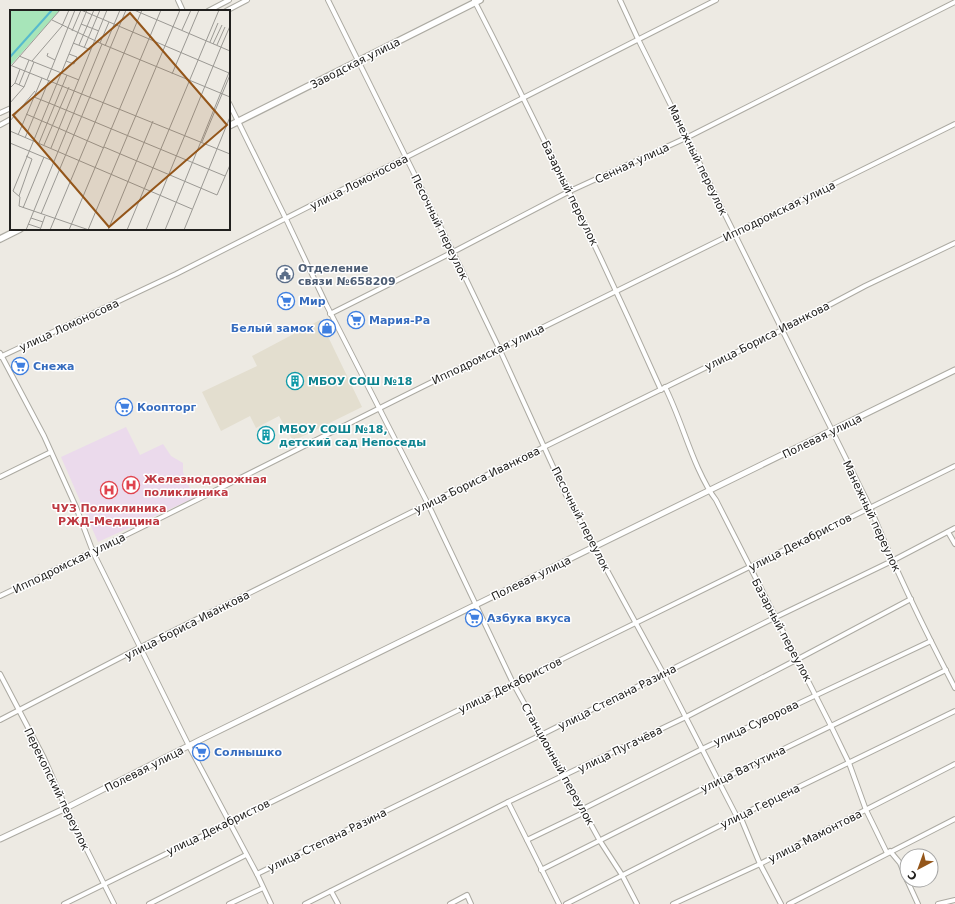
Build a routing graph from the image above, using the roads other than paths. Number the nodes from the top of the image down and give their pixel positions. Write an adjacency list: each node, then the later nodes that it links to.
1 (178, 0): 9 (street)
2 (229, 0): 10 (street)
3 (247, 0): 11 (street)
4 (328, 0): 13 (street, Песочный переулок)
5 (620, 0): 12 (street, Манежный переулок)
6 (716, 0): 12 (street, улица Ломоносова)
7 (476, 1): 13 (main road, Заводская улица); 14 (street, Базарный переулок)
8 (955, 2): 23 (street, Сенная улица)
9 (183, 10)
10 (210, 10)
11 (228, 10)
12 (638, 39): 14 (street, улица Ломоносова); 23 (street, Манежный переулок)
13 (358, 62): 19 (main road, Заводская улица); 24 (street, Песочный переулок)
14 (524, 98): 24 (street, улица Ломоносова); 25 (street, Базарный переулок)
15 (230, 105): 19 (street, Станционный переулок)
16 (10, 108): 17 (street)
17 (0, 113)
18 (10, 120): 21 (street)
19 (238, 122): 22 (main road, Заводская улица); 26 (street, Станционный переулок)
20 (955, 124): 28 (street, Ипподромская улица)
21 (0, 125)
22 (230, 126)
23 (688, 137): 25 (street, Сенная улица); 28 (street, Манежный переулок)
24 (406, 158): 26 (street, улица Ломоносова); 31 (street, Песочный переулок)
25 (570, 191): 31 (street, Сенная улица); 32 (street, Базарный переулок)
26 (286, 219): 33 (street, Станционный переулок); 36 (street, улица Ломоносова)
27 (18, 230): 29 (main road)
28 (734, 233): 32 (street, Ипподромская улица); 34 (street, Манежный переулок)
29 (0, 239)
30 (955, 243): 34 (street, улица Бориса Иванкова)
31 (453, 252): 33 (street, Сенная улица); 35 (street, Песочный переулок)
32 (617, 291): 35 (street, Ипподромская улица); 38 (street, Базарный переулок)
33 (330, 314): 39 (street, Станционный переулок)
34 (782, 330): 38 (street, улица Бориса Иванкова); 40 (street, Манежный переулок)
35 (499, 348): 39 (street, Ипподромская улица); 41 (street, Песочный переулок)
36 (1, 355): 42 (street)
37 (955, 370): 40 (street, Полевая улица)
38 (663, 389): 41 (street, улица Бориса Иванкова); 45 (street, Базарный переулок)
39 (379, 408): 46 (street, Станционный переулок); 52 (street, Ипподромская улица)
40 (832, 431): 45 (street, Полевая улица); 47 (street, Манежный переулок)
41 (545, 447): 46 (street, улица Бориса Иванкова); 51 (street, Песочный переулок)
42 (51, 452): 44 (street); 52 (street)
43 (955, 466): 47 (street, улица Декабристов)
44 (0, 477)
45 (709, 491): 51 (street, Полевая улица); 54 (street, Базарный переулок)
46 (428, 504): 57 (street, Станционный переулок); 61 (street, улица Бориса Иванкова)
47 (870, 507): 53 (street, Манежный переулок); 54 (street, улица Декабристов)
48 (955, 528): 49 (street, улица Степана Разина)
49 (948, 532): 50 (street); 53 (street, улица Степана Разина)
50 (955, 544)
51 (595, 547): 57 (street, Полевая улица); 59 (street, Песочный переулок)
52 (93, 552): 55 (street, Ипподромская улица); 61 (street)
53 (892, 561): 56 (street, Манежный переулок); 58 (street, улица Степана Разина)
54 (750, 568): 58 (street, Базарный переулок); 59 (street, улица Декабристов)
55 (0, 596)
56 (911, 599): 60 (street, Манежный переулок); 62 (street, улица Пугачёва)
57 (476, 605): 66 (street, Станционный переулок); 75 (street, Полевая улица)
58 (776, 617): 62 (street, Базарный переулок); 64 (street, улица Степана Разина)
59 (636, 623): 64 (street, Песочный переулок); 66 (street, улица Декабристов)
60 (931, 641): 63 (street, Манежный переулок); 68 (street, улица Суворова)
61 (141, 647): 69 (street, улица Бориса Иванкова); 75 (street)
62 (798, 659): 68 (street, Базарный переулок); 71 (street, улица Пугачёва)
63 (946, 670): 67 (street, Манежный переулок); 73 (street, улица Ватутина)
64 (663, 673): 71 (street, Песочный переулок); 74 (street, улица Степана Разина)
65 (0, 674): 69 (street, Перекопский переулок)
66 (514, 683): 74 (street, Станционный переулок); 87 (street, улица Декабристов)
67 (955, 688)
68 (816, 695): 73 (street, Базарный переулок); 76 (street, улица Суворова)
69 (19, 711): 72 (street, улица Бориса Иванкова); 82 (street, Перекопский переулок)
70 (955, 711): 77 (street, улица Герцена)
71 (686, 717): 76 (street, Песочный переулок); 79 (street, улица Пугачёва)
72 (0, 720)
73 (831, 726): 77 (street, Базарный переулок); 80 (street, улица Ватутина)
74 (541, 735): 79 (street, Станционный переулок); 96 (street, улица Степана Разина)
75 (189, 746): 82 (street, Полевая улица); 87 (street)
76 (702, 749): 80 (street, Песочный переулок); 83 (street, улица Суворова)
77 (849, 763): 84 (street, Базарный переулок); 85 (street, улица Герцена)
78 (955, 764): 84 (street, улица Мамонтова)
79 (564, 776): 81 (street, улица Пугачёва); 83 (street, Станционный переулок)
80 (718, 781): 85 (street, Песочный переулок); 90 (street, улица Ватутина)
81 (508, 802): 89 (street); 101 (street, улица Пугачёва)
82 (66, 808): 88 (street, Полевая улица); 98 (street, Перекопский переулок)
83 (584, 810): 89 (street, улица Суворова); 90 (street, Станционный переулок)
84 (866, 810): 91 (street, Базарный переулок); 94 (street, улица Мамонтова)
85 (738, 817): 94 (street, Песочный переулок); 97 (street, улица Герцена)
86 (955, 819): 91 (street)
87 (230, 822): 92 (street); 98 (street, улица Декабристов)
88 (0, 839)
89 (527, 840): 95 (street)
90 (600, 841): 95 (street, улица Ватутина); 97 (street, Станционный переулок)
91 (889, 852): 93 (street, Базарный переулок); 117 (street)
92 (246, 855): 96 (street); 105 (street)
93 (899, 862)
94 (760, 864): 115 (street, улица Мамонтова); 116 (street, Песочный переулок)
95 (541, 870): 112 (street)
96 (257, 874): 99 (street)
97 (622, 875): 113 (street, улица Герцена); 114 (street, Станционный переулок)
98 (104, 884): 103 (street, улица Декабристов); 104 (street, Перекопский переулок)
99 (263, 888): 106 (street); 107 (street)
100 (911, 888): 118 (street, Базарный переулок)
101 (331, 891): 108 (street, улица Пугачёва); 109 (street)
102 (955, 900): 119 (street)
103 (64, 904)
104 (114, 904)
105 (149, 904)
106 (229, 904)
107 (270, 904)
108 (305, 904)
109 (338, 904)
110 (450, 904): 111 (street)
111 (471, 904)
112 (559, 904)
113 (566, 904)
114 (637, 904)
115 (673, 904)
116 (781, 904)
117 (788, 904)
118 (918, 904)
119 (938, 904)

